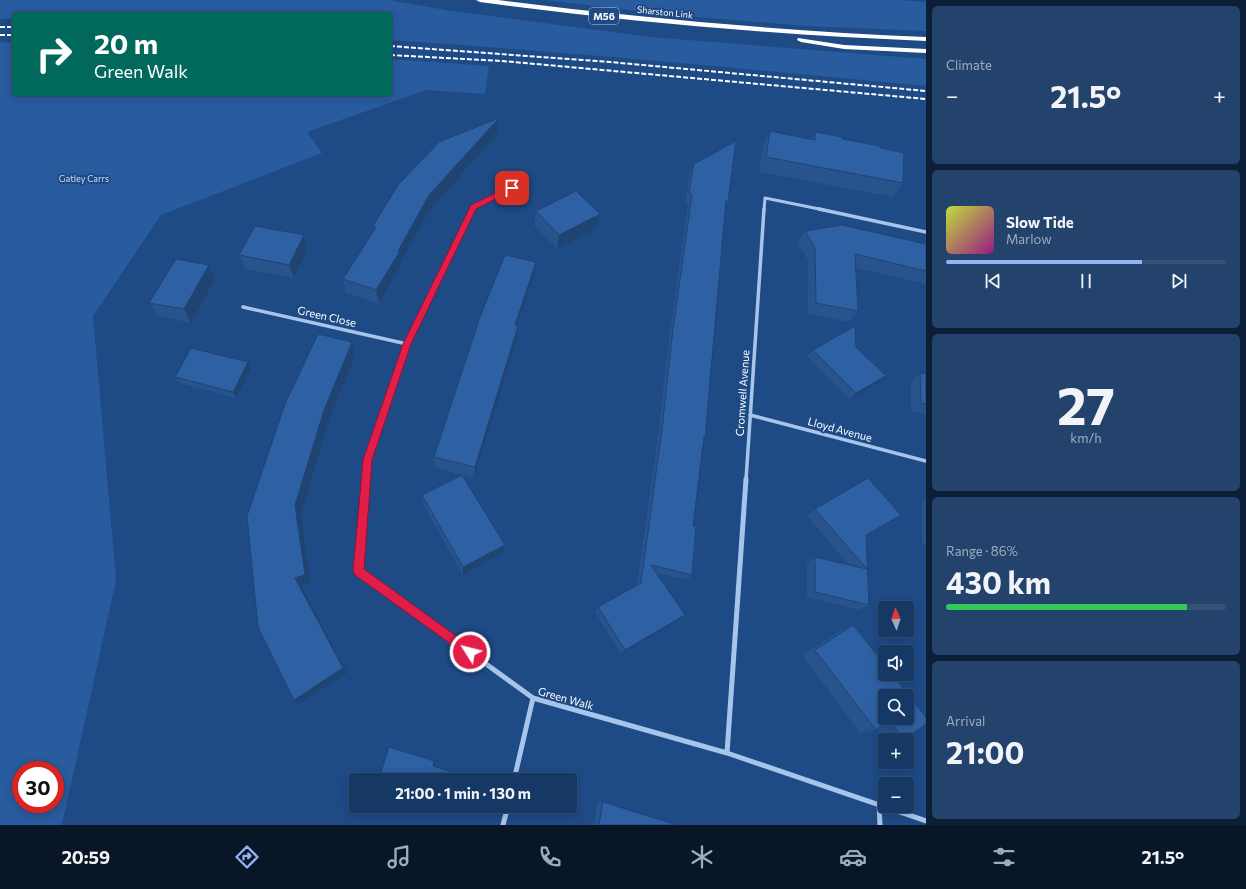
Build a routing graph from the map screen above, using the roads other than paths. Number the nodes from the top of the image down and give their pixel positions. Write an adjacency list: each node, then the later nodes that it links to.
1 (480, 0): 2 (highway, Sharston Link / M56)
2 (729, 28): 3 (highway, M56); 4 (highway, M56)
3 (926, 39)
4 (926, 51)
5 (526, 181): 8 (street, Green Walk)
6 (926, 232): 9 (street, Cromwell Avenue)
7 (243, 306): 8 (street, Green Close)
8 (407, 344): 11 (street, Green Walk)
9 (750, 414): 10 (street, Lloyd Avenue); 12 (street, Cromwell Avenue)
10 (926, 461)
11 (533, 698): 12 (street, Green Walk); 13 (street)
12 (727, 753): 14 (street, Green Walk)
13 (516, 773)
14 (878, 806)
15 (506, 813): 19 (street)
16 (879, 813): 20 (street)
17 (901, 813): 18 (street, Green Walk)
18 (926, 821)
19 (503, 825)
20 (880, 825)

